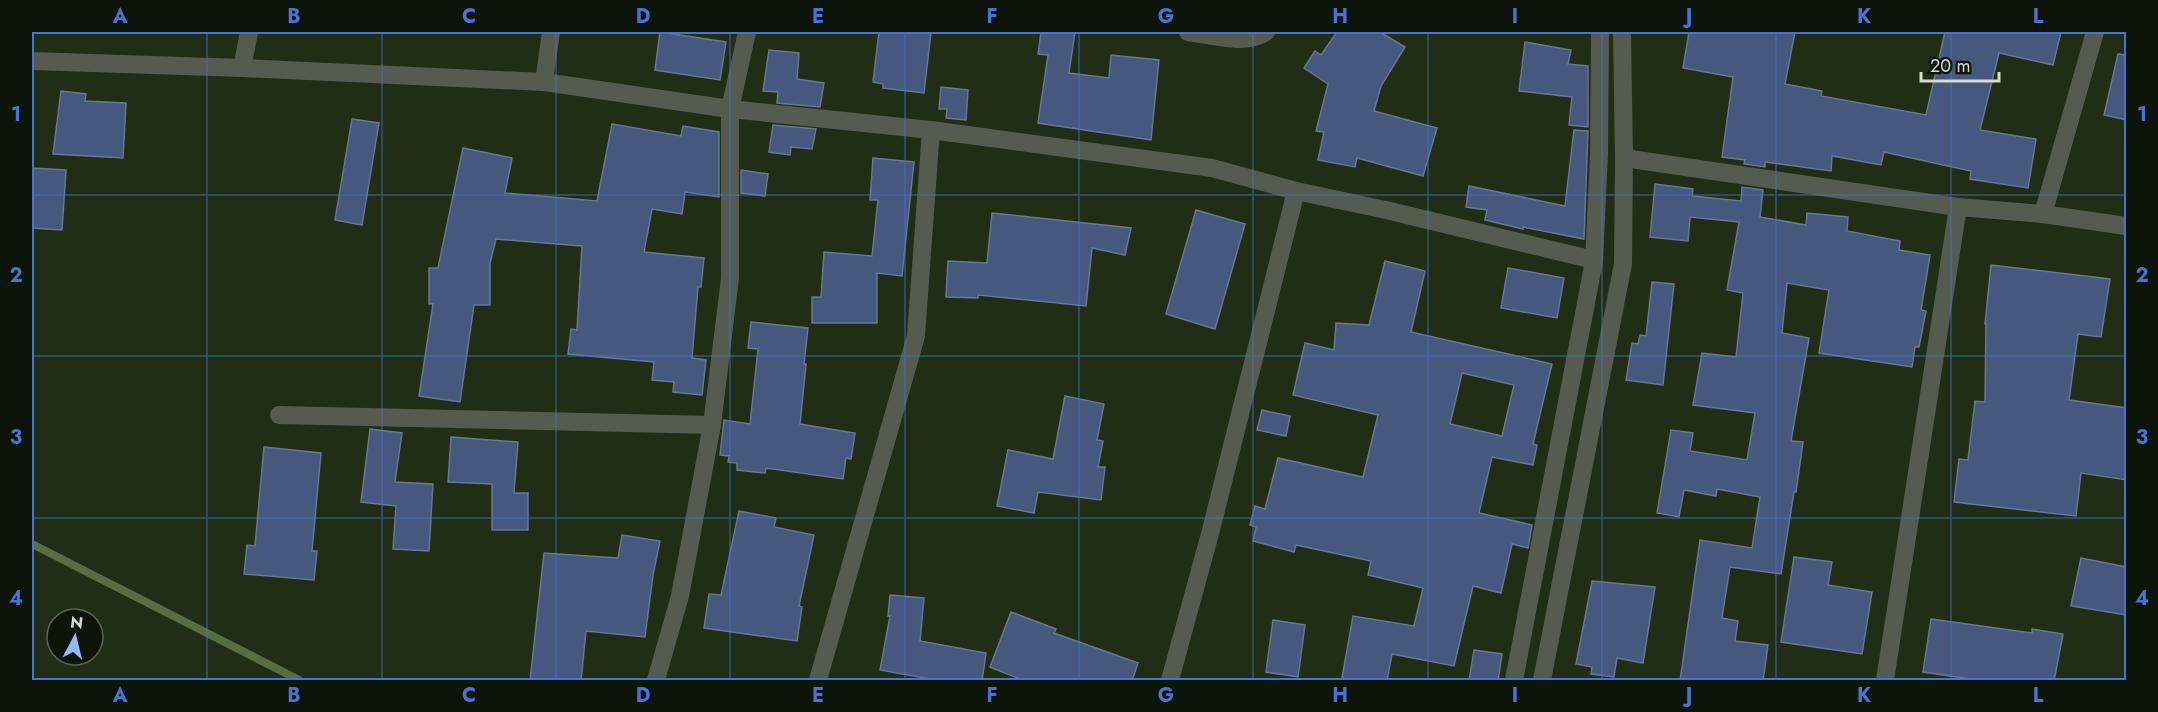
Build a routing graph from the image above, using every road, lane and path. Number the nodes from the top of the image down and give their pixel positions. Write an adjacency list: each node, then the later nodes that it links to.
1 (249, 32): 10 (street)
2 (551, 32): 11 (street)
3 (747, 32): 12 (street)
4 (1188, 32): 5 (street)
5 (1266, 32)
6 (1599, 32): 19 (street)
7 (1622, 32): 14 (street)
8 (2095, 32): 17 (street)
9 (32, 61): 10 (street)
10 (242, 68): 11 (street)
11 (544, 82): 12 (street)
12 (730, 109): 13 (street); 21 (street)
13 (931, 130): 15 (street); 23 (street)
14 (1624, 158): 16 (street); 26 (street)
15 (1296, 191): 19 (street); 24 (street)
16 (1958, 207): 17 (street); 27 (street)
17 (2043, 214): 18 (street)
18 (2127, 226)
19 (1594, 260): 25 (street)
20 (279, 415): 21 (street)
21 (712, 425): 22 (street)
22 (656, 681)
23 (818, 681)
24 (1170, 681)
25 (1514, 681)
26 (1542, 681)
27 (1885, 681)

